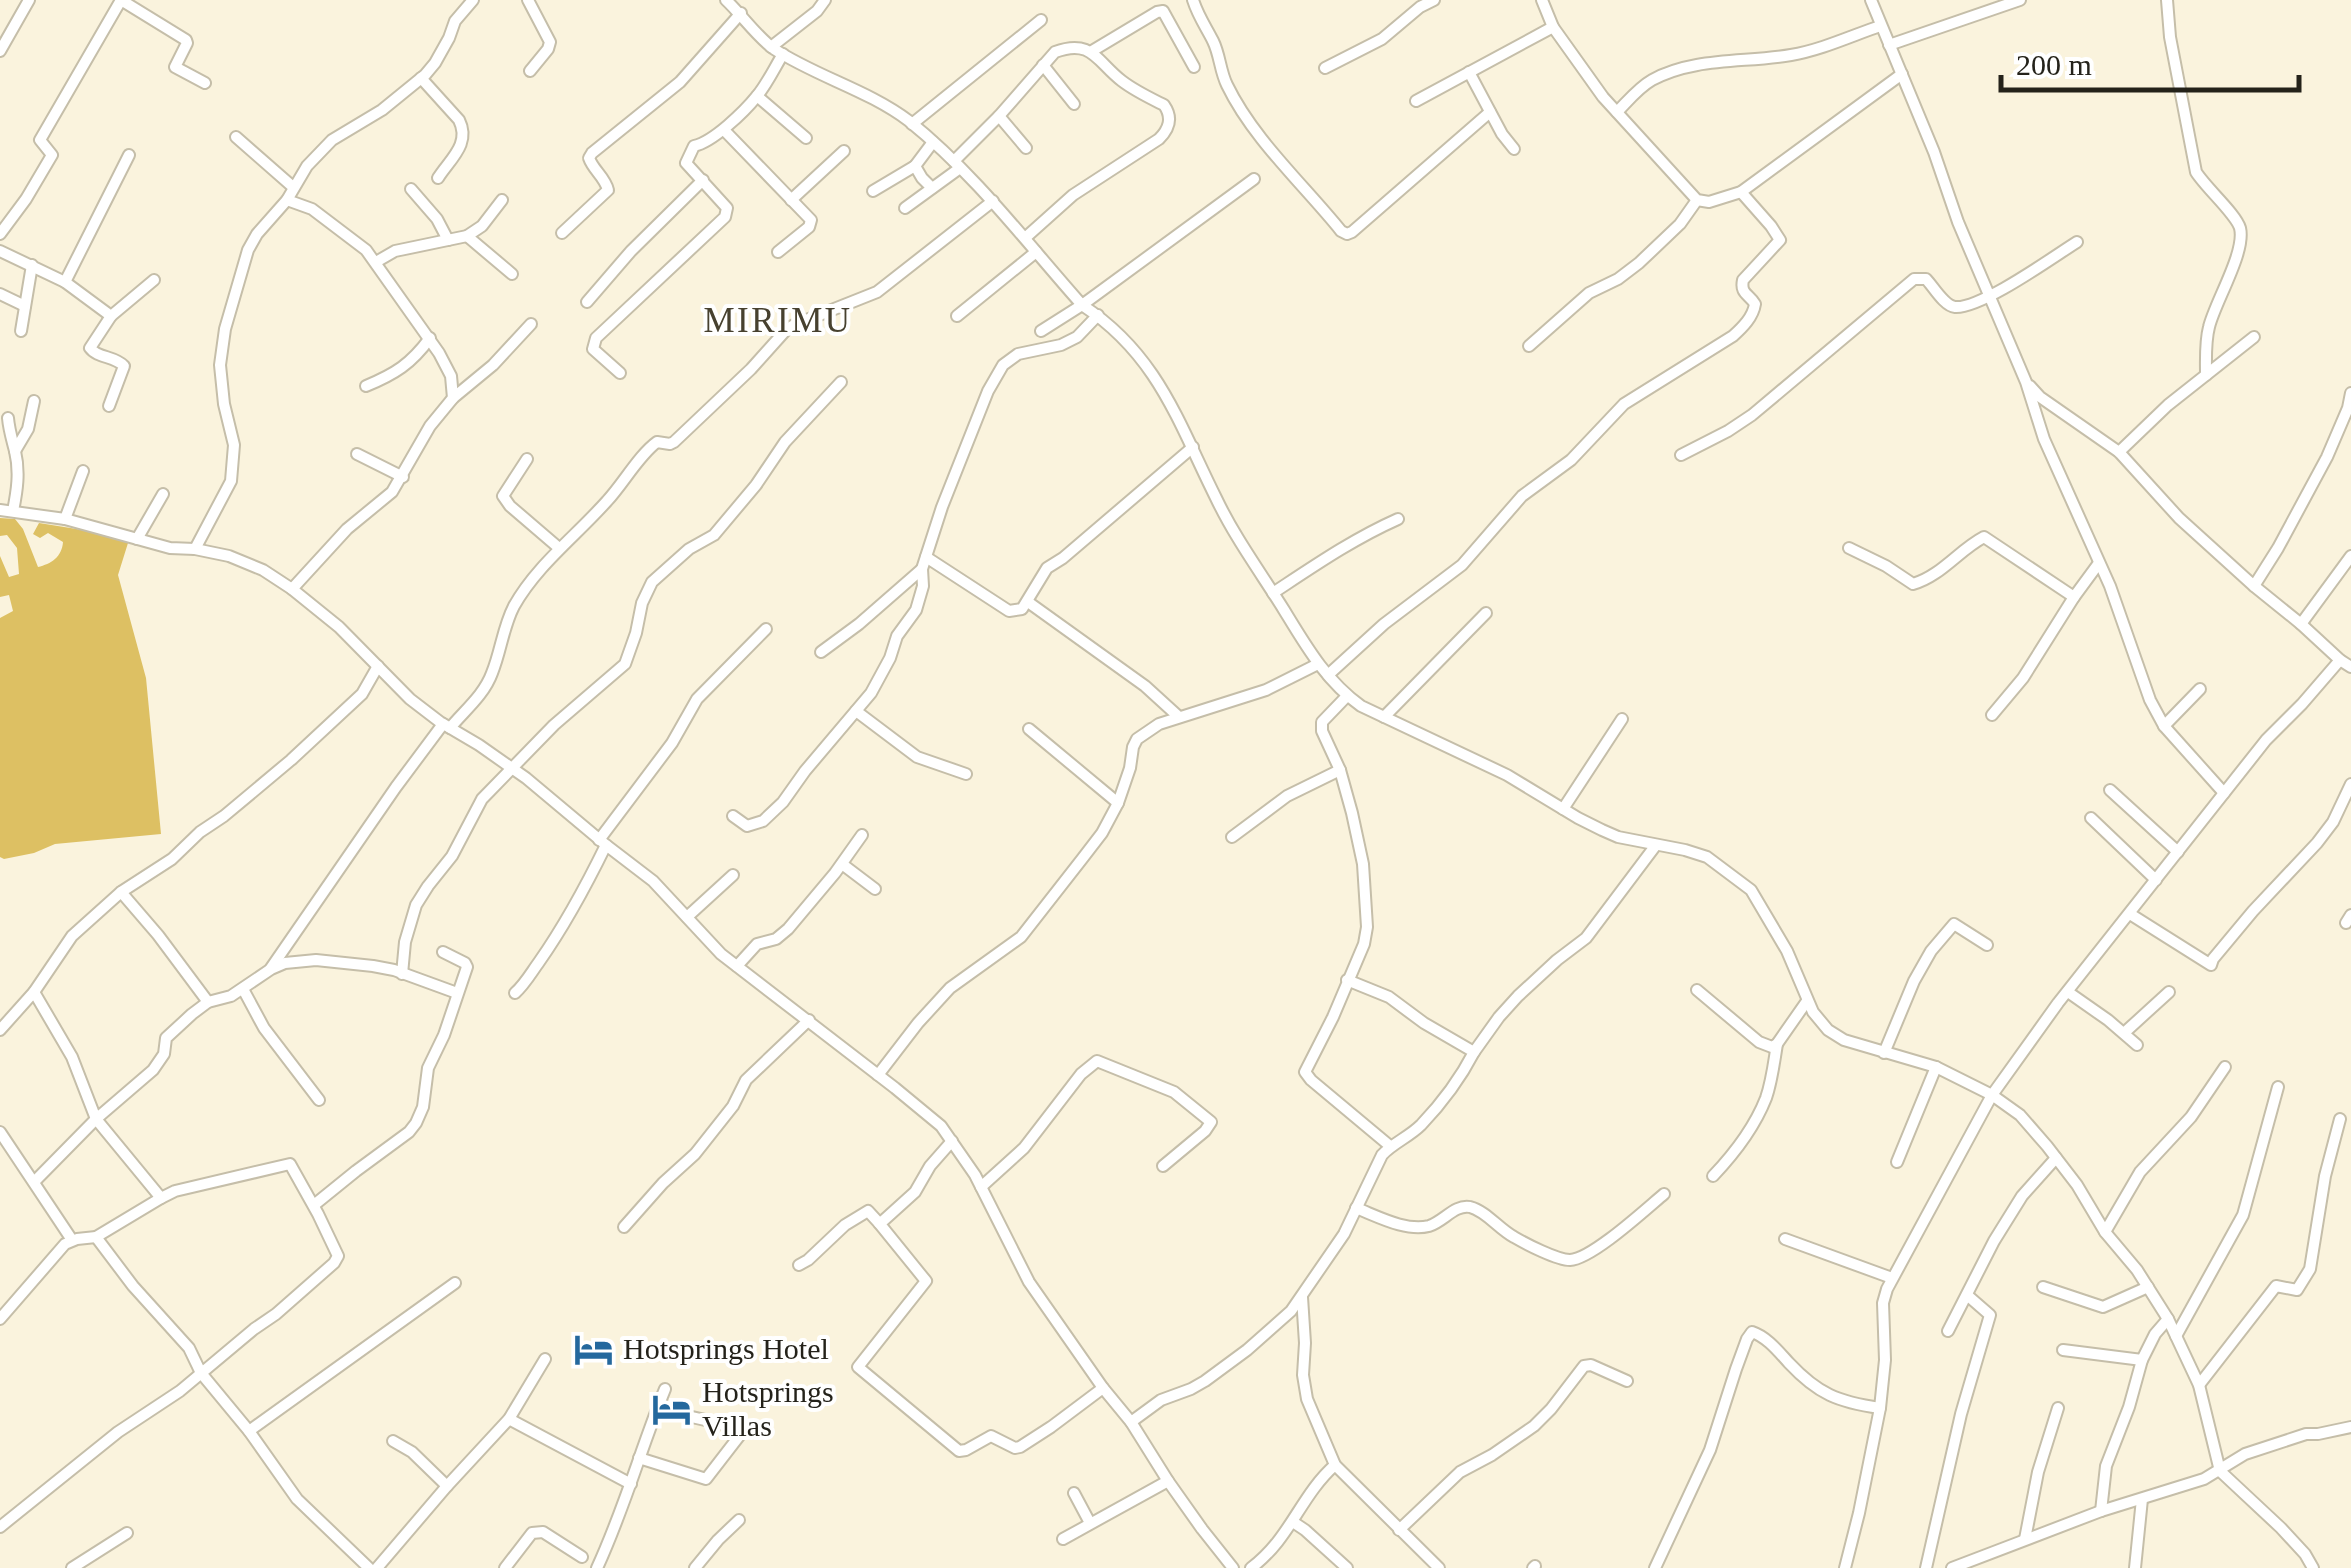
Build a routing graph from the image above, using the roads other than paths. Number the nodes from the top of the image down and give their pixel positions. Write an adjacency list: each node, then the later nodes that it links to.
1 (29, 0): 19 (street)
2 (121, 0): 29 (street); 62 (street)
3 (472, 0): 28 (street)
4 (528, 0): 25 (street)
5 (726, 0): 13 (street)
6 (826, 0): 18 (street)
7 (1193, 0): 33 (street)
8 (1434, 0): 24 (street)
9 (1542, 0): 16 (street)
10 (1871, 0): 15 (street)
11 (2020, 0): 17 (street)
12 (2167, 0): 90 (street)
13 (740, 14): 18 (street); 61 (street)
14 (1041, 20): 36 (street)
15 (1880, 26): 17 (street); 34 (street)
16 (1553, 27): 26 (street); 34 (street)
17 (1889, 46): 27 (street)
18 (771, 47): 21 (street)
19 (0, 50)
20 (1092, 51): 22 (street); 23 (street); 64 (street)
21 (783, 54): 30 (street); 36 (street)
22 (1043, 65): 32 (street); 35 (street)
23 (1194, 67)
24 (1325, 68)
25 (530, 71)
26 (1469, 72): 31 (street); 33 (street)
27 (1902, 74): 54 (street); 76 (street)
28 (421, 78): 47 (street); 50 (street)
29 (205, 83)
30 (757, 96): 37 (street); 39 (street)
31 (1416, 101)
32 (1074, 104)
33 (1490, 112): 42 (street)
34 (1617, 112): 58 (street)
35 (999, 116): 41 (street); 45 (street)
36 (912, 124): 40 (street)
37 (724, 130): 49 (street); 57 (street)
38 (236, 137): 50 (street)
39 (806, 138)
40 (932, 142): 45 (street); 46 (street)
41 (1026, 148)
42 (1514, 149)
43 (844, 152): 57 (street)
44 (129, 156): 74 (street)
45 (957, 165): 51 (street); 59 (street)
46 (915, 166): 51 (street); 53 (street)
47 (438, 178)
48 (1254, 179): 78 (street)
49 (703, 180): 77 (street); 89 (street)
50 (293, 187): 55 (street)
51 (932, 188): 60 (street)
52 (411, 189): 65 (street)
53 (873, 190)
54 (1740, 192): 58 (street); 132 (street)
55 (287, 200): 70 (street); 114 (street)
56 (502, 200): 63 (street)
57 (791, 200): 68 (street)
58 (1697, 200): 88 (street)
59 (993, 202): 64 (street); 112 (street)
60 (905, 208)
61 (562, 233)
62 (0, 234)
63 (468, 236): 65 (street); 72 (street)
64 (1025, 238): 69 (street)
65 (448, 240): 70 (street)
66 (2077, 242): 76 (street)
67 (0, 250): 71 (street)
68 (778, 252)
69 (1036, 252): 78 (street); 81 (street)
70 (376, 262): 87 (street)
71 (32, 265): 74 (street); 79 (street)
72 (512, 274)
73 (154, 280): 80 (street)
74 (65, 282): 80 (street)
75 (0, 294): 79 (street)
76 (1989, 296): 92 (street); 103 (street)
77 (587, 302)
78 (1082, 305): 82 (street); 85 (street)
79 (26, 306): 84 (street)
80 (111, 316): 97 (street)
81 (957, 316)
82 (1098, 316): 99 (street); 116 (street)
83 (531, 324): 95 (street)
84 (21, 330)
85 (1041, 330)
86 (2254, 337): 90 (street)
87 (430, 338): 93 (street); 95 (street)
88 (1529, 346)
89 (620, 372)
90 (2206, 375): 101 (street)
91 (840, 382): 143 (street)
92 (2026, 382): 101 (street); 117 (street)
93 (366, 386)
94 (2351, 393): 119 (street)
95 (453, 398): 106 (street)
96 (34, 401): 100 (street)
97 (109, 406)
98 (8, 418): 100 (street)
99 (1193, 447): 121 (street); 123 (street)
100 (14, 451): 108 (street)
101 (2119, 452): 119 (street)
102 (357, 454): 106 (street)
103 (1681, 454)
104 (527, 458): 112 (street)
105 (83, 471): 109 (street)
106 (403, 476): 120 (street)
107 (163, 494): 111 (street)
108 (4, 511): 109 (street)
109 (65, 519): 111 (street)
110 (1398, 519): 121 (street)
111 (137, 538): 114 (street)
112 (560, 548): 140 (street)
113 (1849, 548): 122 (street)
114 (196, 549): 120 (street)
115 (2351, 556): 125 (street)
116 (926, 557): 118 (street); 123 (street)
117 (2099, 563): 122 (street); 141 (street)
118 (922, 569): 127 (street); 135 (street)
119 (2254, 586): 125 (street)
120 (292, 589): 130 (street)
121 (1274, 593): 129 (street)
122 (2074, 597): 136 (street)
123 (1028, 602): 138 (street)
124 (1486, 613): 137 (street)
125 (2301, 624): 128 (street)
126 (766, 628): 155 (street)
127 (821, 652)
128 (2340, 660): 131 (street); 148 (street)
129 (1318, 664): 132 (street); 138 (street)
130 (378, 666): 140 (street); 162 (street)
131 (2351, 667)
132 (1328, 675): 134 (street)
133 (2200, 688): 141 (street)
134 (1347, 696): 137 (street); 144 (street)
135 (856, 710): 145 (street); 151 (street)
136 (1992, 715)
137 (1384, 716): 150 (street)
138 (1178, 717): 149 (street)
139 (1622, 719): 150 (street)
140 (447, 726): 143 (street); 168 (street)
141 (2164, 726): 148 (street)
142 (1029, 729): 149 (street)
143 (512, 768): 155 (street); 169 (street)
144 (1340, 770): 154 (street); 170 (street)
145 (966, 774)
146 (2351, 784): 163 (street)
147 (2110, 790): 157 (street)
148 (2224, 793): 157 (street)
149 (1118, 803): 189 (street)
150 (1564, 809): 156 (street)
151 (733, 816)
152 (2091, 818): 160 (street)
153 (862, 836): 158 (street)
154 (1232, 837)
155 (602, 842): 164 (street); 177 (street)
156 (1656, 846): 178 (street); 185 (street)
157 (2178, 852): 160 (street)
158 (842, 864): 161 (street); 167 (street)
159 (733, 875): 164 (street)
160 (2156, 880): 163 (street)
161 (875, 889)
162 (121, 892): 173 (street); 179 (street)
163 (2130, 914): 174 (street)
164 (687, 917): 167 (street)
165 (1987, 945): 186 (street)
166 (443, 952): 176 (street)
167 (737, 966): 180 (street)
168 (270, 968): 169 (street); 171 (street)
169 (402, 974): 176 (street)
170 (1347, 980): 185 (street); 197 (street)
171 (243, 989): 179 (street); 192 (street)
172 (1697, 990): 183 (street)
173 (34, 992): 181 (street); 193 (street)
174 (2068, 992): 182 (street); 191 (street)
175 (2169, 992): 182 (street)
176 (458, 993): 206 (street)
177 (515, 993)
178 (1808, 1001): 183 (street); 186 (street)
179 (208, 1002): 193 (street)
180 (809, 1020): 189 (street); 209 (street)
181 (0, 1030)
182 (2124, 1034): 184 (street)
183 (1777, 1044): 201 (street)
184 (2137, 1045)
185 (1474, 1052): 197 (street)
186 (1884, 1053): 187 (street)
187 (1936, 1067): 191 (street); 199 (street)
188 (2226, 1067): 210 (street)
189 (878, 1074): 196 (street)
190 (2278, 1087): 224 (street)
191 (1992, 1095): 198 (street); 215 (street)
192 (318, 1100)
193 (96, 1119): 202 (street); 205 (street)
194 (2340, 1119): 230 (street)
195 (0, 1132): 202 (street)
196 (952, 1142): 203 (street); 208 (street)
197 (1390, 1146): 207 (street)
198 (2056, 1158): 210 (street); 219 (street)
199 (1897, 1162)
200 (1164, 1166): 203 (street)
201 (1713, 1176)
202 (34, 1182): 213 (street)
203 (981, 1187): 231 (street)
204 (1664, 1194): 207 (street)
205 (161, 1198): 206 (street); 211 (street)
206 (314, 1206): 228 (street)
207 (1356, 1208): 220 (street)
208 (879, 1223): 214 (street); 231 (street)
209 (624, 1227)
210 (2105, 1232): 218 (street)
211 (96, 1237): 213 (street); 228 (street)
212 (1785, 1239): 215 (street)
213 (72, 1240): 221 (street)
214 (799, 1265)
215 (1892, 1278): 233 (street)
216 (456, 1283): 239 (street)
217 (2044, 1287): 218 (street)
218 (2148, 1287): 222 (street)
219 (1967, 1295): 223 (street); 271 (street)
220 (1302, 1296): 237 (street); 242 (street)
221 (0, 1319)
222 (2168, 1319): 224 (street); 227 (street)
223 (1948, 1331)
224 (2176, 1336): 230 (street)
225 (2062, 1350): 227 (street)
226 (544, 1360): 236 (street)
227 (2142, 1360): 249 (street)
228 (201, 1373): 239 (street); 253 (street)
229 (1626, 1381): 254 (street)
230 (2199, 1384): 243 (street)
231 (1102, 1388): 237 (street)
232 (665, 1389): 235 (street)
233 (1880, 1408): 269 (street); 270 (street)
234 (2058, 1408): 257 (street)
235 (657, 1409): 241 (street); 241 (street)
236 (509, 1419): 245 (street); 246 (street)
237 (1131, 1422): 244 (street)
238 (2351, 1426): 243 (street)
239 (249, 1431): 261 (street)
240 (393, 1441): 246 (street)
241 (639, 1458): 245 (street)
242 (1335, 1466): 251 (street); 254 (street)
243 (2220, 1471): 248 (street); 274 (street)
244 (1168, 1481): 252 (street); 259 (street)
245 (631, 1484): 264 (street)
246 (447, 1486): 262 (street)
247 (1074, 1492): 252 (street)
248 (2142, 1499): 249 (street); 273 (street)
249 (2101, 1511): 257 (street)
250 (739, 1520): 265 (street)
251 (1293, 1522): 266 (street); 267 (street)
252 (1090, 1524): 256 (street)
253 (0, 1527)
254 (1399, 1530): 268 (street)
255 (128, 1534): 260 (street)
256 (1063, 1538)
257 (2025, 1538): 272 (street)
258 (582, 1556): 263 (street)
259 (1231, 1567)
260 (72, 1568)
261 (368, 1568)
262 (376, 1568)
263 (505, 1568)
264 (596, 1568)
265 (695, 1568)
266 (1251, 1568)
267 (1346, 1568)
268 (1439, 1568)
269 (1655, 1568)
270 (1844, 1568)
271 (1926, 1568)
272 (1952, 1568)
273 (2136, 1568)
274 (2313, 1568)

